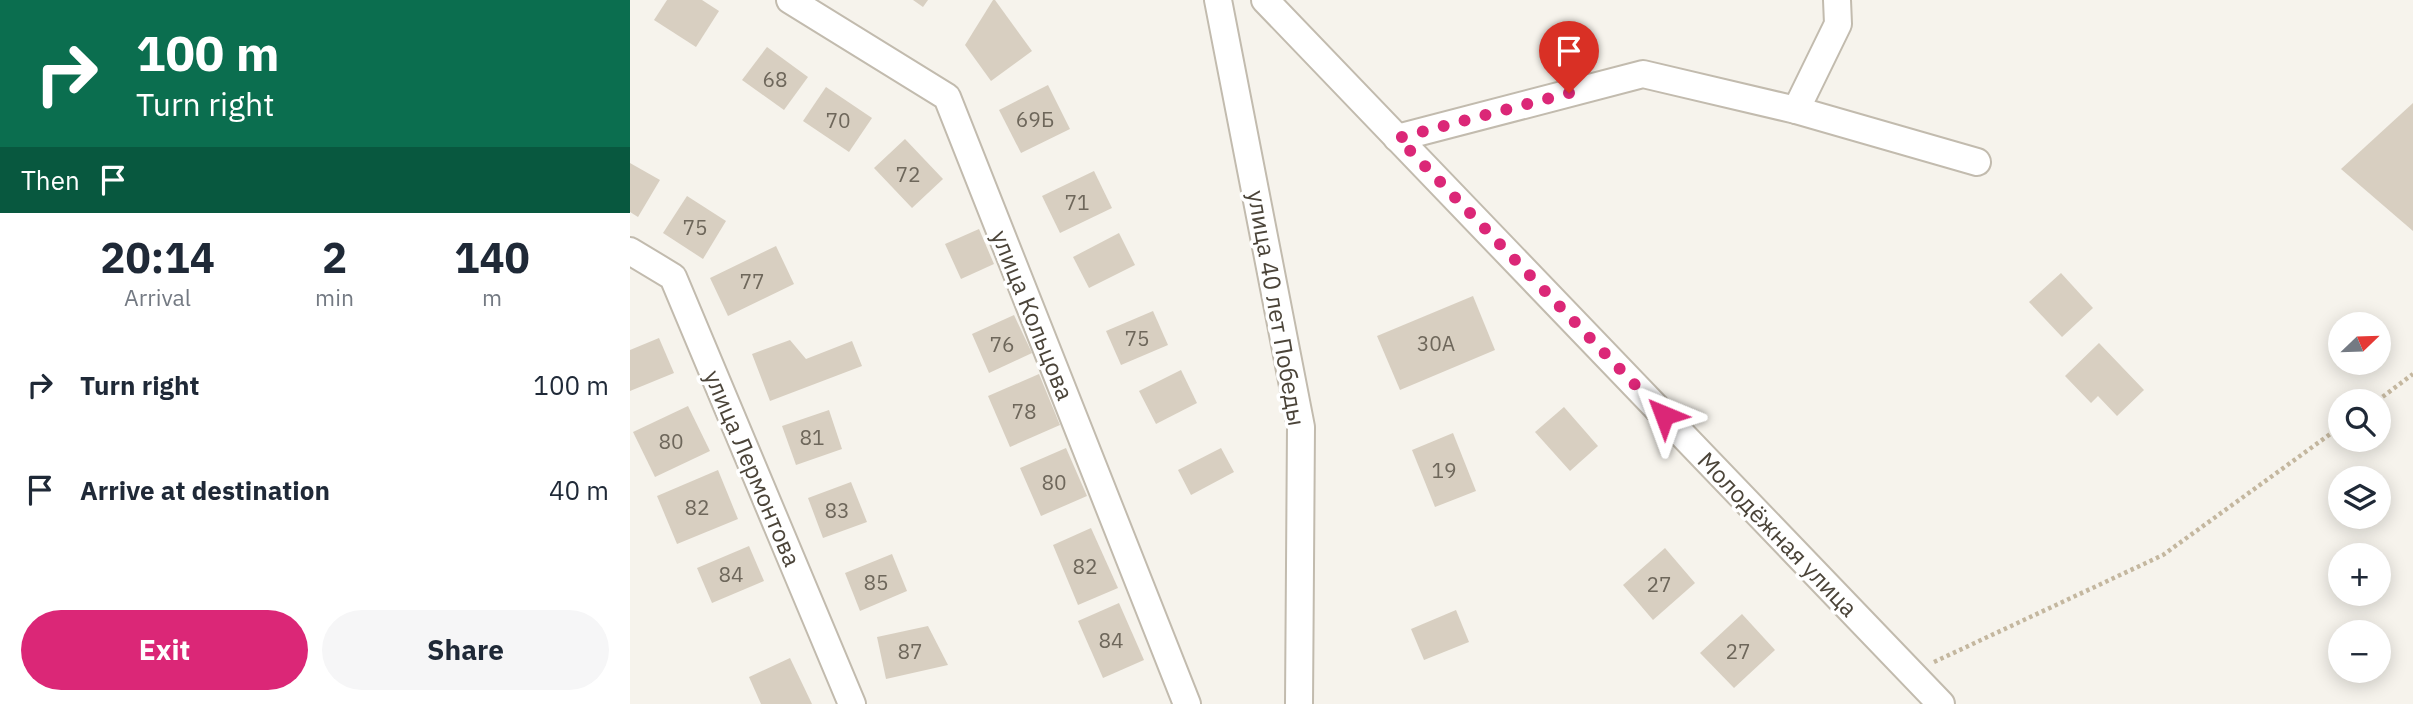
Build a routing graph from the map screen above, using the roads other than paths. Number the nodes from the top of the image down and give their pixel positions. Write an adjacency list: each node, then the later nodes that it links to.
1 (790, 0): 10 (street, улица Кольцова)
2 (1219, 0): 11 (street, улица 40 лет Победы)
3 (1265, 0): 6 (street, Молодёжная улица)
4 (1837, 0): 5 (street)
5 (1796, 110): 6 (street); 7 (street)
6 (1398, 138): 12 (street, Молодёжная улица)
7 (1977, 162)
8 (630, 251): 9 (street, улица Лермонтова)
9 (852, 704)
10 (1187, 704)
11 (1299, 704)
12 (1941, 704)

